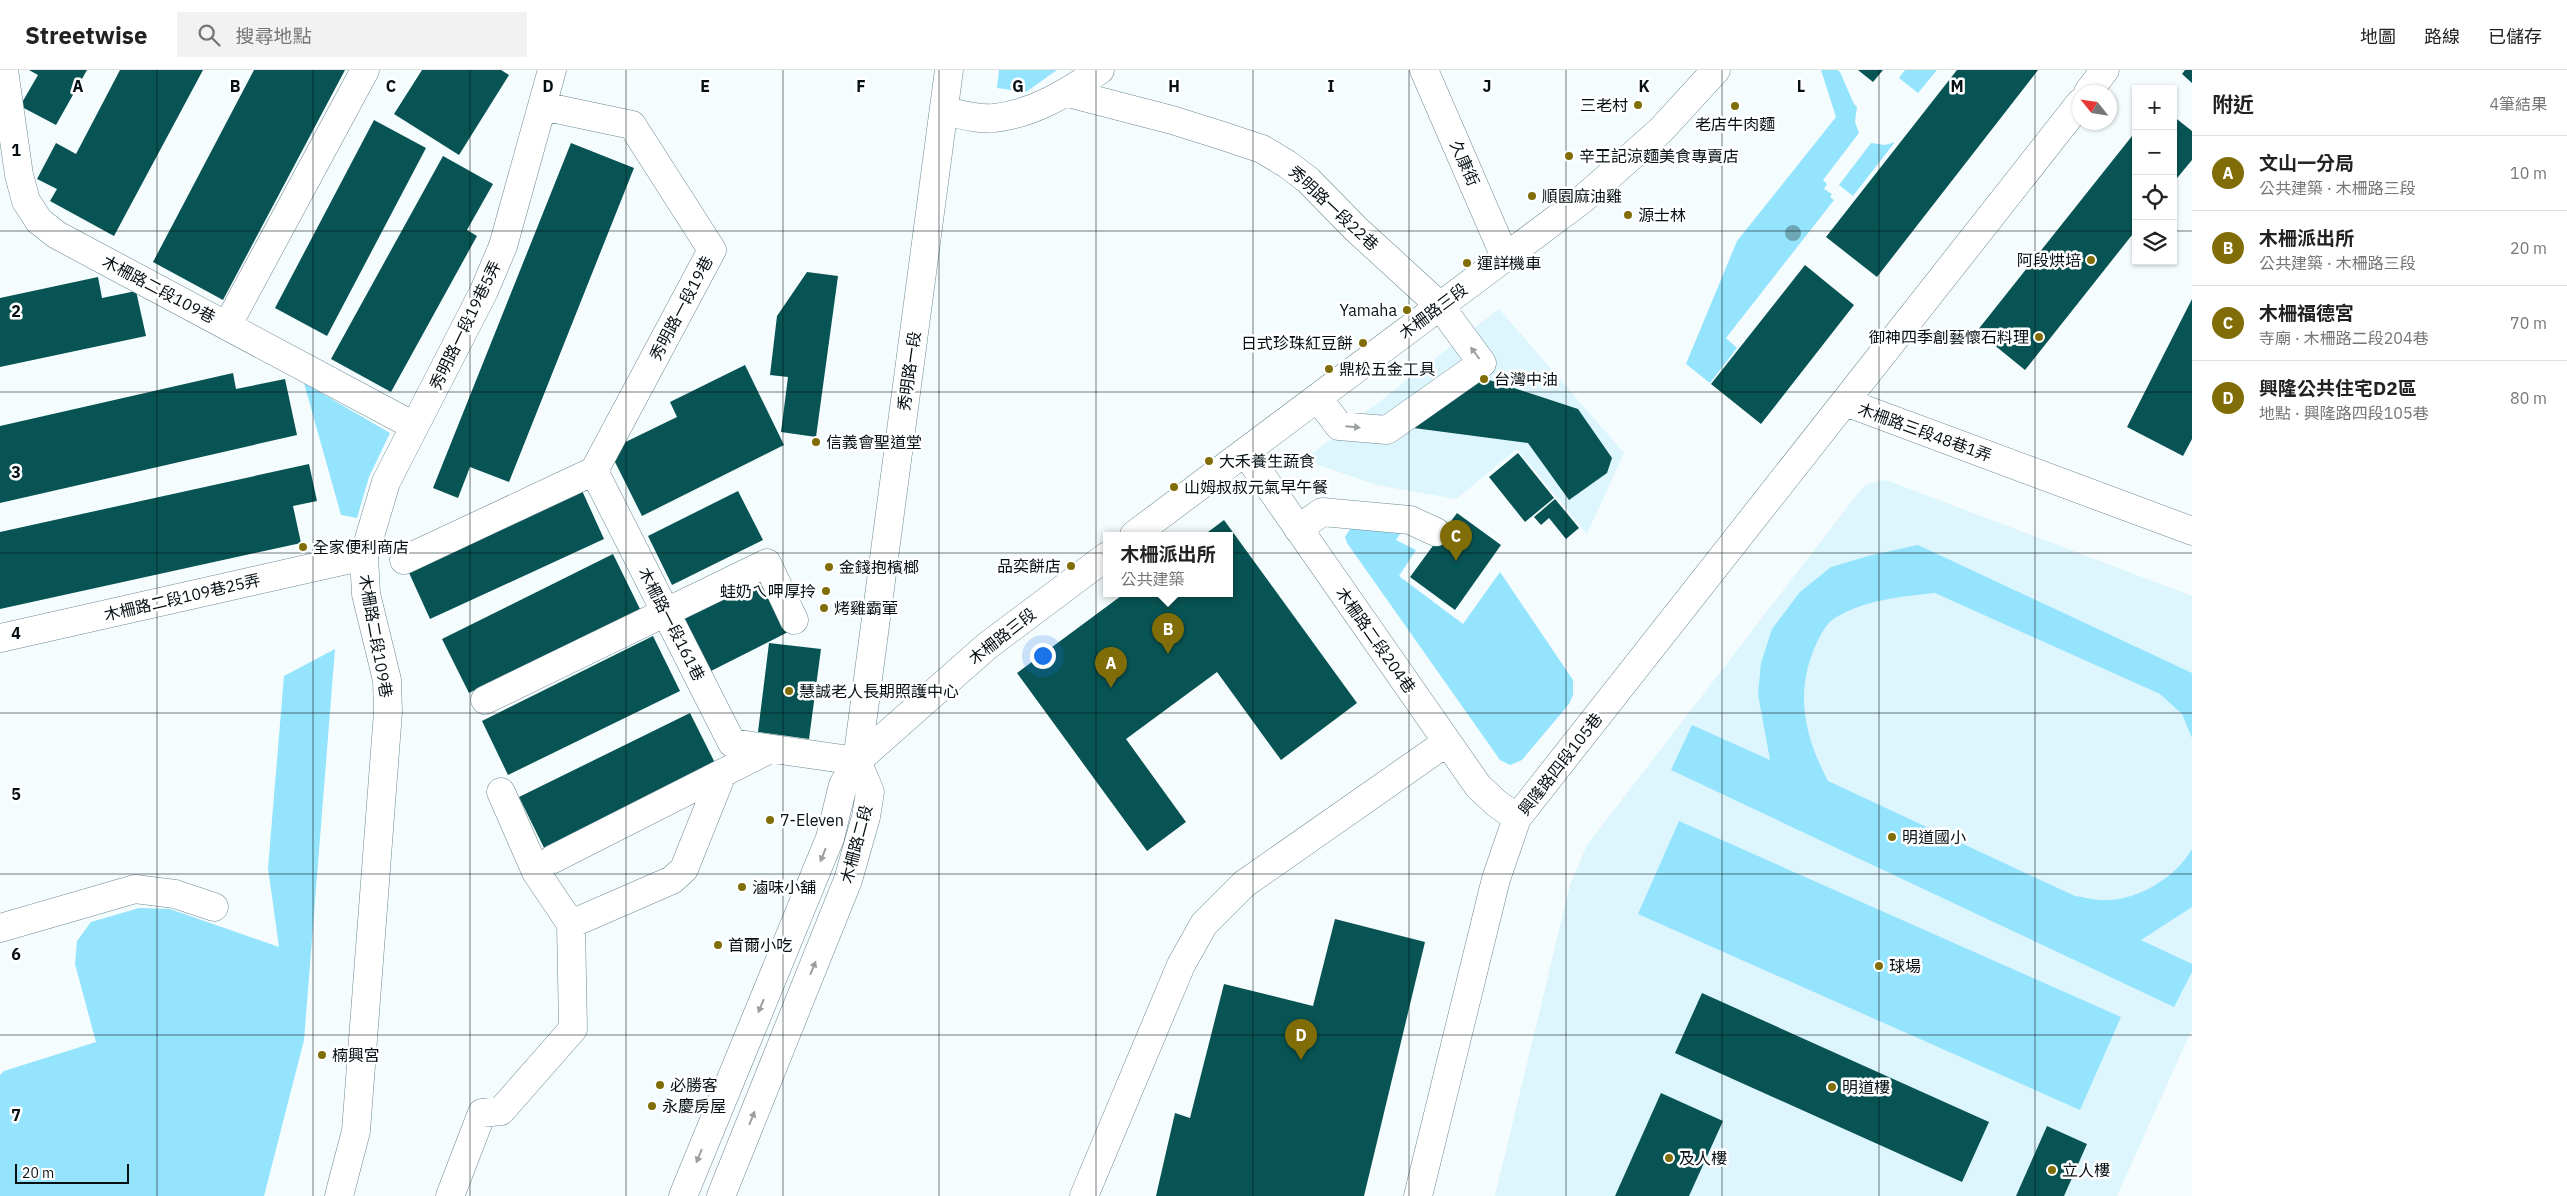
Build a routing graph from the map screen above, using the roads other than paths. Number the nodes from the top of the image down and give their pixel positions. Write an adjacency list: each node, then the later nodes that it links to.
1 (4, 70): 16 (street, 木柵路二段109巷)
2 (364, 70): 16 (street)
3 (552, 70): 11 (street, 秀明路一段19巷5弄)
4 (949, 70): 12 (street, 秀明路一段)
5 (1100, 70): 10 (street)
6 (1424, 70): 14 (street, 久康街)
7 (1716, 70): 14 (street, 木柵路三段)
8 (2105, 70): 9 (street)
9 (2093, 85)
10 (1068, 93): 12 (street); 15 (street, 秀明路一段22巷)
11 (542, 106): 19 (street, 秀明路一段19巷5弄); 21 (street, 秀明路一段19巷)
12 (944, 111): 35 (street, 秀明路一段)
13 (2072, 113): 18 (street, 木柵路三段48巷1弄)
14 (1505, 257): 15 (street, 木柵路三段)
15 (1440, 306): 17 (street, 木柵路三段); 17 (street, 秀明路一段22巷, one-way to 15)
16 (227, 326): 19 (street, 木柵路二段109巷)
17 (1318, 398): 20 (street, 木柵路三段)
18 (1845, 402): 23 (street, 木柵路三段48巷1弄); 38 (street, 興隆路四段105巷)
19 (414, 426): 26 (street, 木柵路二段109巷)
20 (1245, 452): 22 (street, 木柵路二段204巷); 24 (street, 木柵路三段)
21 (594, 471): 28 (street); 29 (street, 木柵路一段161巷)
22 (1298, 529): 25 (street); 33 (street, 木柵路二段204巷)
23 (2192, 531)
24 (1138, 532)
25 (1436, 532)
26 (364, 556): 31 (street, 木柵路二段109巷25弄); 43 (street, 木柵路二段109巷)
27 (1103, 559): 35 (street, 木柵路三段)
28 (404, 560)
29 (666, 612): 30 (street); 32 (street); 34 (street, 木柵路一段161巷)
30 (794, 620)
31 (0, 638)
32 (485, 700)
33 (1447, 742): 38 (street, 木柵路二段204巷); 47 (street)
34 (770, 749): 35 (street, 木柵路一段161巷); 36 (street)
35 (857, 761): 45 (street, 木柵路二段, one-way to 45); 46 (street, 木柵路二段, one-way to 35)
36 (722, 774): 39 (street); 41 (street)
37 (501, 792): 41 (street)
38 (1517, 818): 48 (street, 興隆路四段105巷)
39 (553, 859)
40 (214, 907): 42 (street)
41 (571, 924): 44 (street)
42 (0, 928)
43 (339, 1196)
44 (450, 1196)
45 (683, 1196)
46 (721, 1196)
47 (1084, 1196)
48 (1418, 1196)

